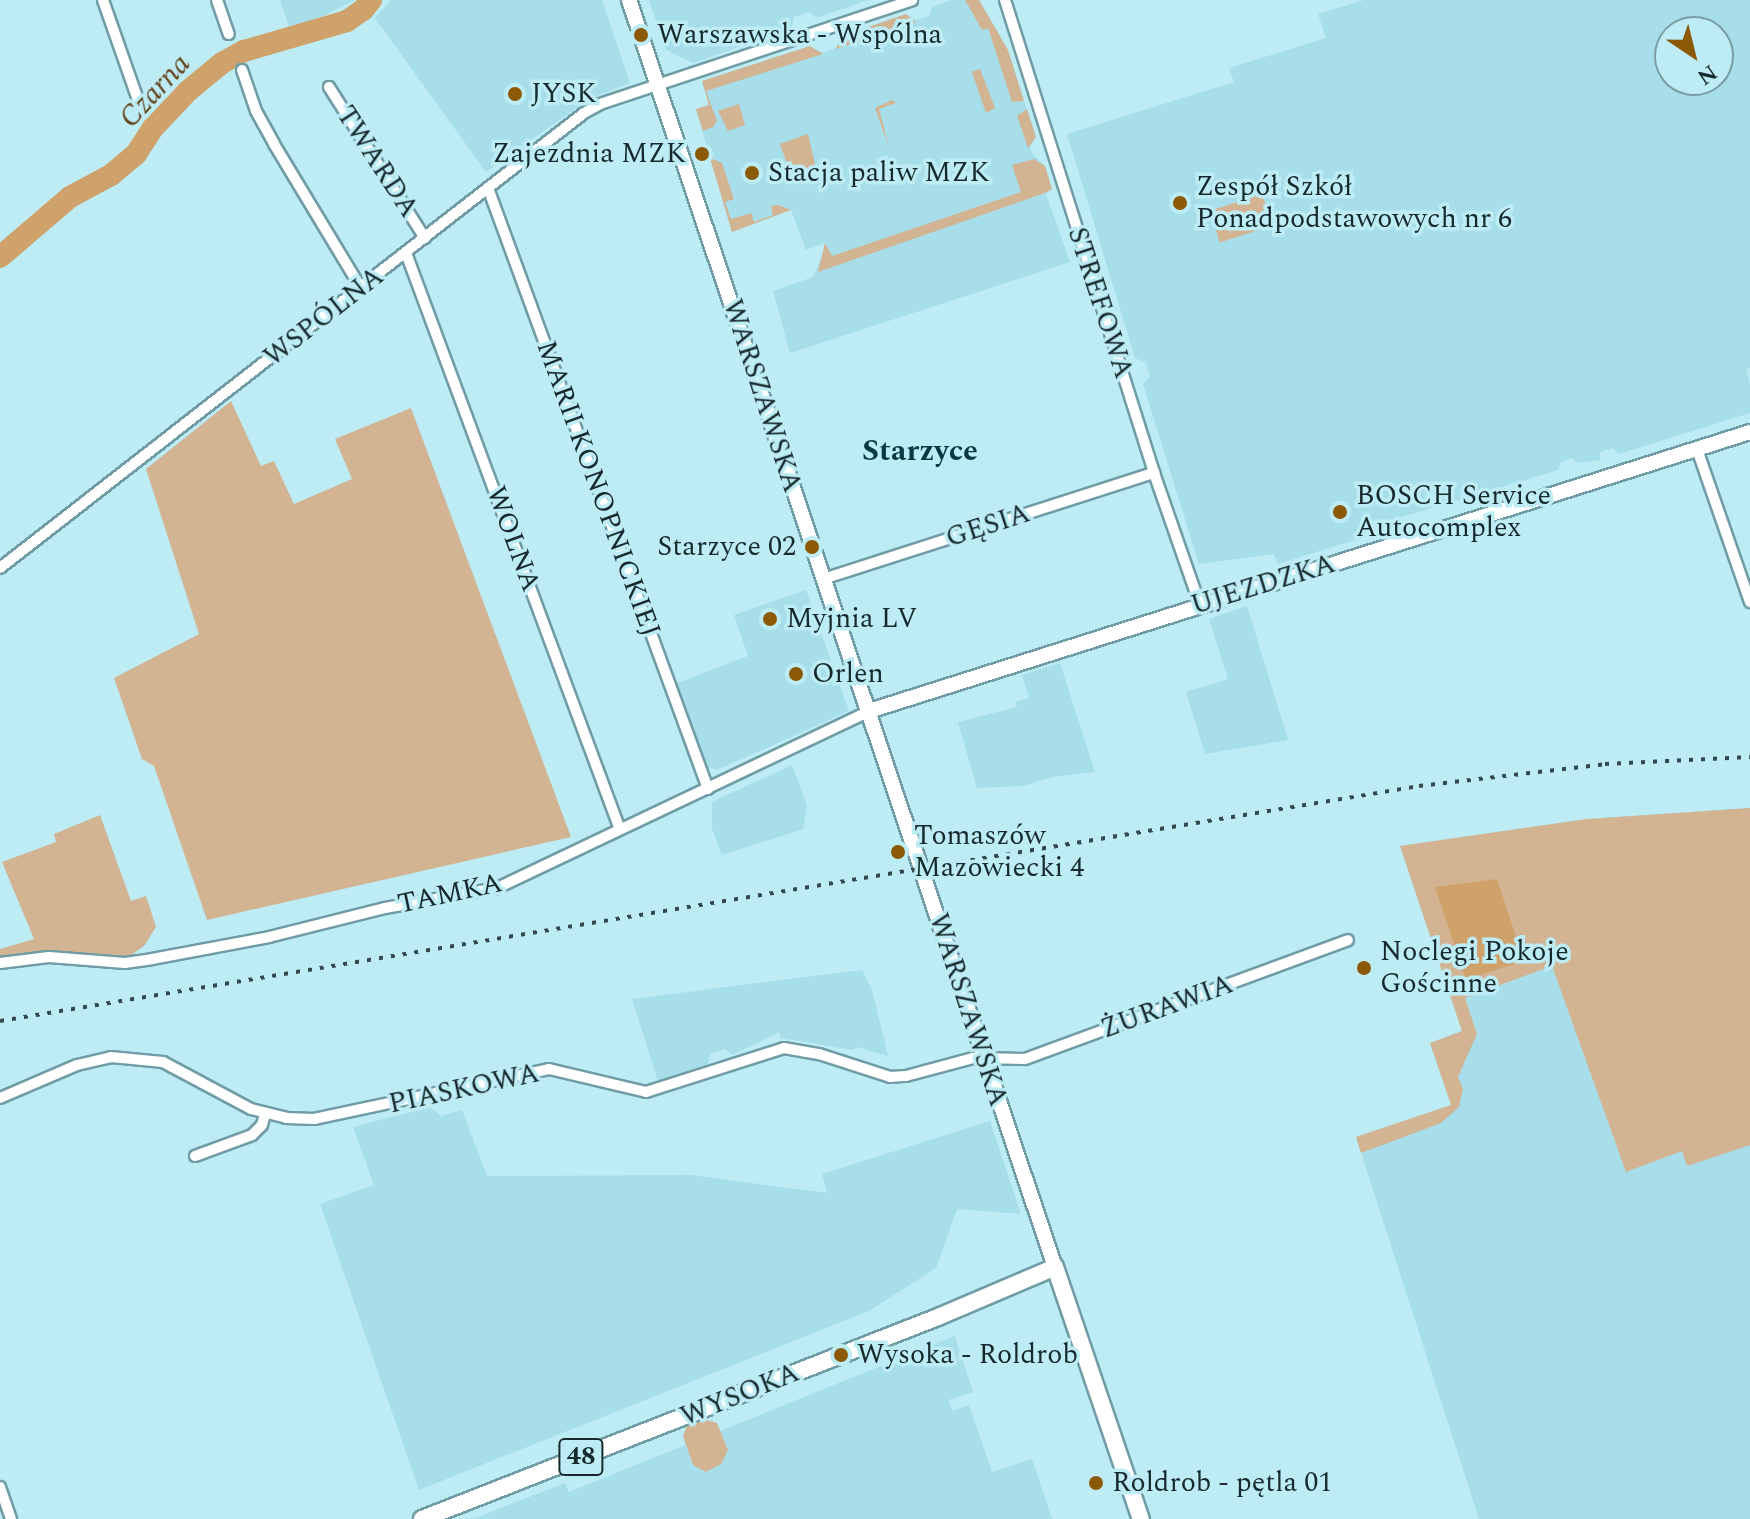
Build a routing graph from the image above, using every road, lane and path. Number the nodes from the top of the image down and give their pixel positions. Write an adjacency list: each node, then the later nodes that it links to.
1 (103, 0): 10 (street)
2 (217, 0): 6 (street)
3 (629, 0): 8 (main road, WARSZAWSKA)
4 (912, 0): 8 (street, WSPÓLNA)
5 (1005, 0): 17 (street, STREFOWA)
6 (229, 34)
7 (242, 70): 14 (street)
8 (658, 86): 11 (street, WSPÓLNA); 19 (main road, WARSZAWSKA)
9 (329, 87): 12 (street, TWARDA)
10 (139, 103)
11 (488, 188): 12 (street, WSPÓLNA); 23 (street, MARII KONOPNICKIEJ)
12 (425, 238): 13 (street, WSPÓLNA)
13 (406, 253): 14 (street, WSPÓLNA); 24 (street, WOLNA)
14 (361, 288): 18 (street, WSPÓLNA)
15 (1750, 432): 16 (main road, UJEZDZKA)
16 (1697, 449): 20 (street); 21 (main road, UJEZDZKA)
17 (1154, 473): 19 (street, GĘSIA); 21 (street, STREFOWA)
18 (0, 568)
19 (823, 579): 22 (main road, WARSZAWSKA)
20 (1750, 602)
21 (1200, 605): 22 (main road, UJEZDZKA)
22 (869, 711): 23 (street, TAMKA); 27 (main road, WARSZAWSKA)
23 (708, 789): 24 (street, TAMKA)
24 (619, 827): 26 (street, TAMKA)
25 (1348, 940): 27 (street, ŻURAWIA)
26 (0, 963)
27 (983, 1057): 29 (street, PIASKOWA); 31 (main road, WARSZAWSKA)
28 (0, 1098): 29 (street, PIASKOWA)
29 (265, 1114): 30 (street)
30 (195, 1156)
31 (1055, 1267): 34 (main road, WYSOKA / 48); 35 (main road, WARSZAWSKA)
32 (0, 1487): 33 (street)
33 (11, 1519)
34 (422, 1519)
35 (1141, 1519)

